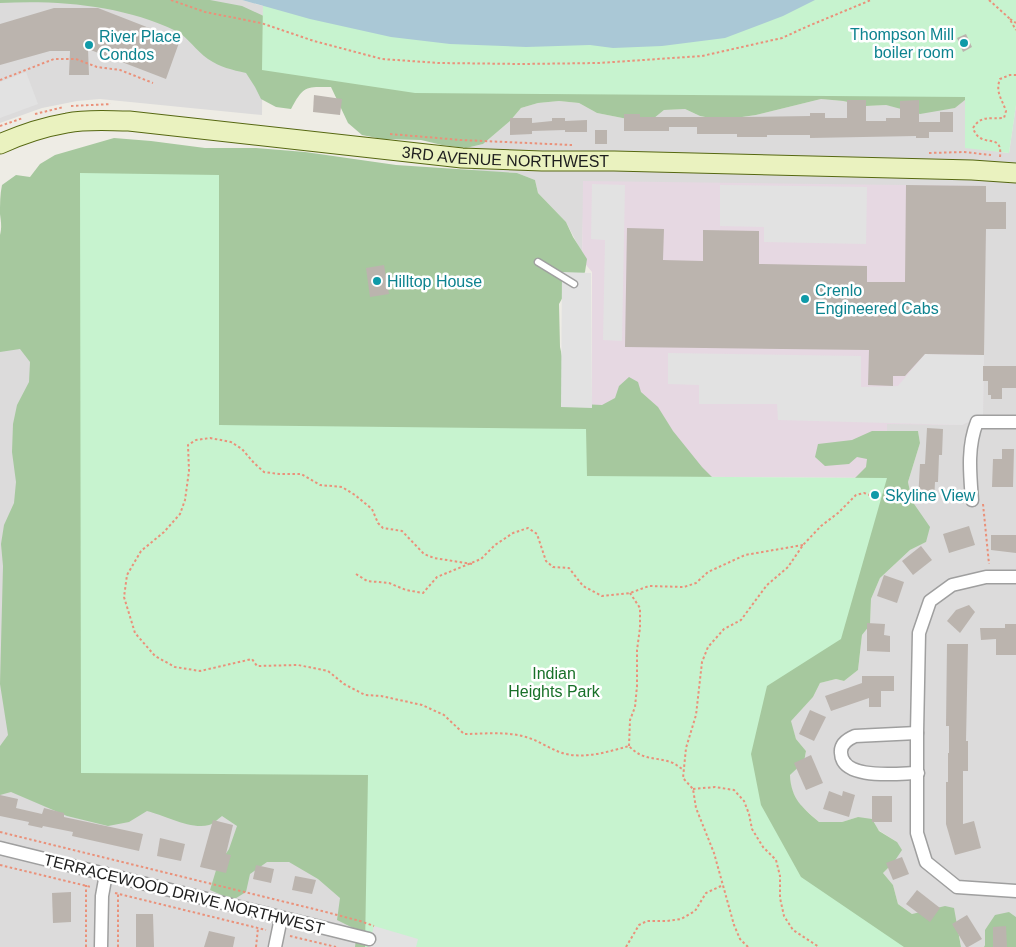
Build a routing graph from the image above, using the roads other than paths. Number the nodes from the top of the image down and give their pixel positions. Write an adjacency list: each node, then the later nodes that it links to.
1 (0, 144): 2 (main road, 3RD AVENUE NORTHWEST)
2 (1016, 173)
3 (538, 262): 4 (lane)
4 (574, 284)
5 (1016, 422): 6 (street)
6 (978, 500)
7 (1016, 577): 8 (street)
8 (917, 733): 9 (street); 9 (street)
9 (918, 774): 12 (street)
10 (0, 848): 11 (street, TERRACEWOOD DRIVE NORTHWEST)
11 (106, 874): 13 (street, TERRACEWOOD DRIVE NORTHWEST); 15 (street)
12 (1016, 891)
13 (281, 918): 14 (street, TERRACEWOOD DRIVE NORTHWEST); 16 (street)
14 (369, 939)
15 (101, 947)
16 (275, 947)

